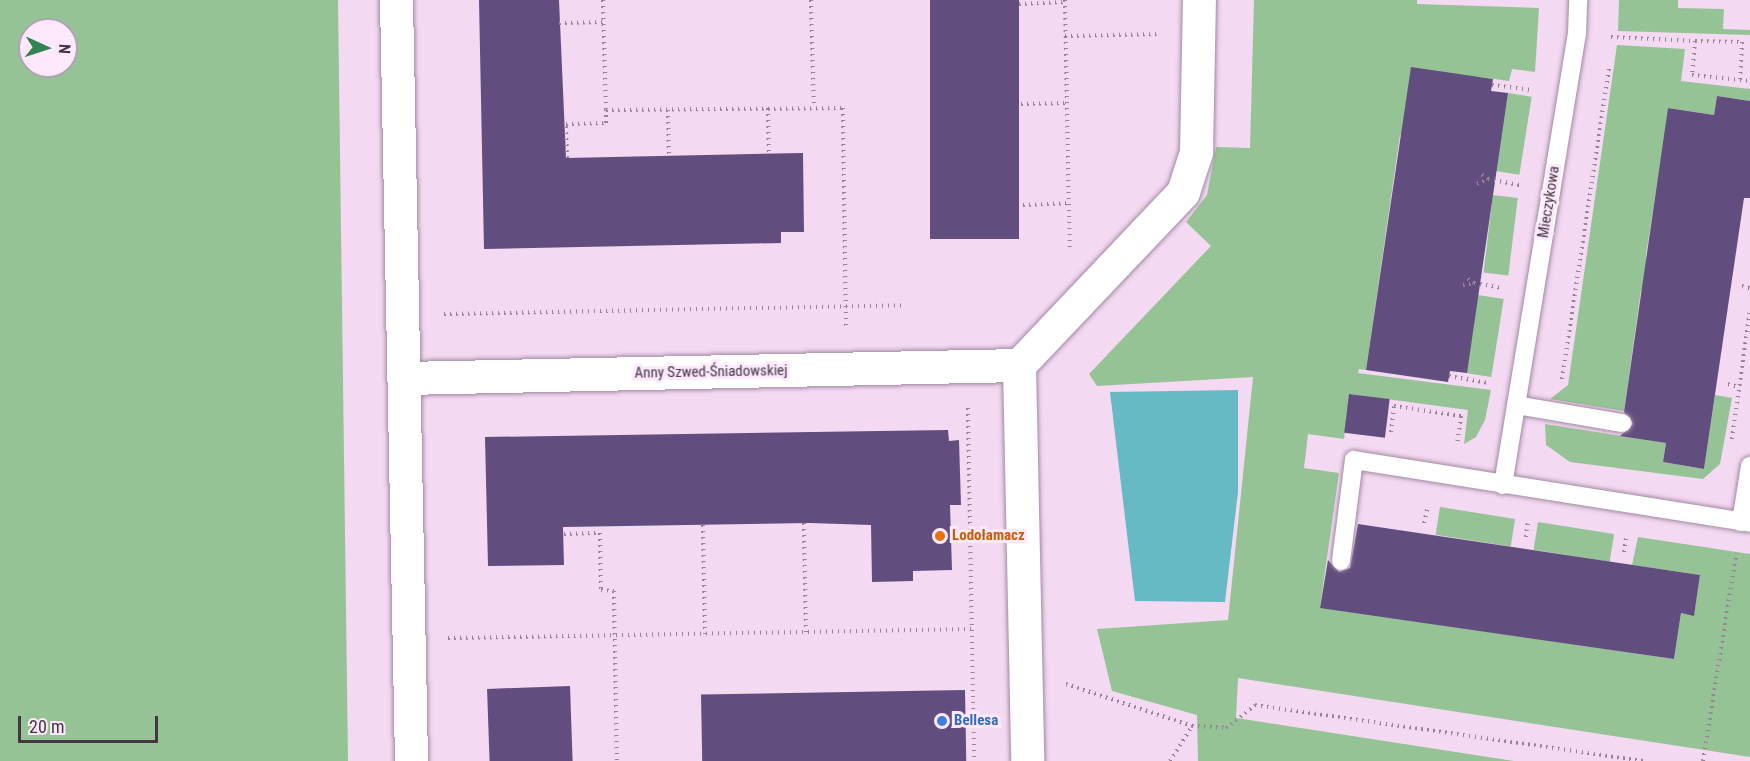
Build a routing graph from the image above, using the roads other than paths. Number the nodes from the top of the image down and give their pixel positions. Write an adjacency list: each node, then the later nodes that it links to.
1 (396, 0): 5 (street)
2 (1198, 0): 4 (street)
3 (1578, 0): 6 (lane, Mieczykowa)
4 (1019, 365): 5 (street, Anny Szwed-Śniadowskiej); 13 (street)
5 (404, 378): 12 (street)
6 (1516, 405): 7 (lane); 9 (lane, Mieczykowa)
7 (1622, 423)
8 (1750, 466): 10 (lane)
9 (1503, 485): 10 (lane); 11 (lane)
10 (1745, 522)
11 (1341, 561)
12 (411, 761)
13 (1027, 761)

